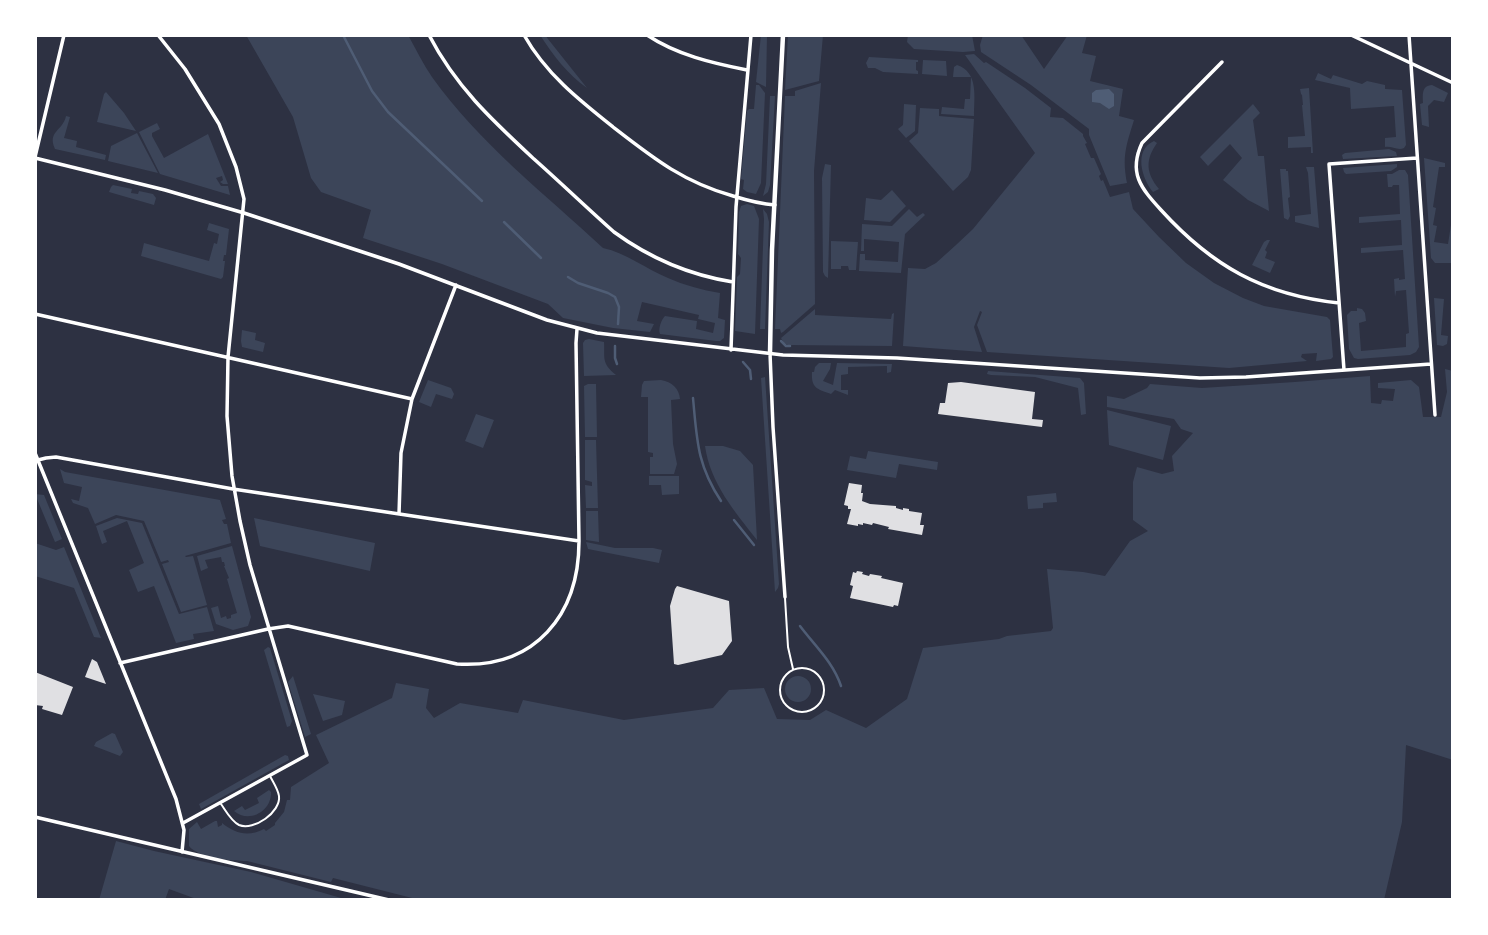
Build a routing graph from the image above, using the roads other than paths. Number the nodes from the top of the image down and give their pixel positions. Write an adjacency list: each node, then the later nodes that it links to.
1 (64, 35): 14 (street)
2 (158, 35): 18 (street)
3 (429, 35): 19 (street)
4 (524, 35): 16 (street)
5 (647, 35): 12 (street)
6 (751, 35): 12 (street)
7 (783, 35): 17 (street)
8 (1351, 35): 11 (street)
9 (1409, 35): 11 (street)
10 (1222, 62): 21 (street)
11 (1410, 62): 13 (street); 15 (street)
12 (747, 70): 16 (street)
13 (1453, 83)
14 (35, 158): 18 (street)
15 (1417, 158): 21 (street); 27 (street)
16 (737, 197): 17 (street); 19 (street)
17 (775, 205): 25 (street)
18 (244, 213): 20 (street); 26 (street)
19 (733, 282): 24 (street)
20 (456, 285): 23 (street); 29 (street)
21 (1339, 303): 28 (street)
22 (35, 314): 26 (street)
23 (578, 329): 24 (street); 35 (street)
24 (731, 350): 25 (street)
25 (770, 353): 28 (street); 36 (street)
26 (228, 358): 29 (street); 33 (street)
27 (1431, 364): 28 (street); 30 (street)
28 (1344, 370)
29 (412, 399): 34 (street)
30 (1435, 415)
31 (35, 453): 32 (street)
32 (38, 460): 33 (street); 38 (street)
33 (233, 489): 34 (street); 37 (street)
34 (399, 514): 35 (street)
35 (579, 541): 37 (street)
36 (785, 597): 39 (lane)
37 (268, 629): 38 (street); 40 (street)
38 (120, 663): 43 (street)
39 (793, 670): 39 (lane)
40 (270, 776): 41 (street); 41 (lane)
41 (221, 803): 43 (street)
42 (35, 817): 44 (street)
43 (183, 823): 44 (street)
44 (182, 852): 45 (street)
45 (389, 900)

